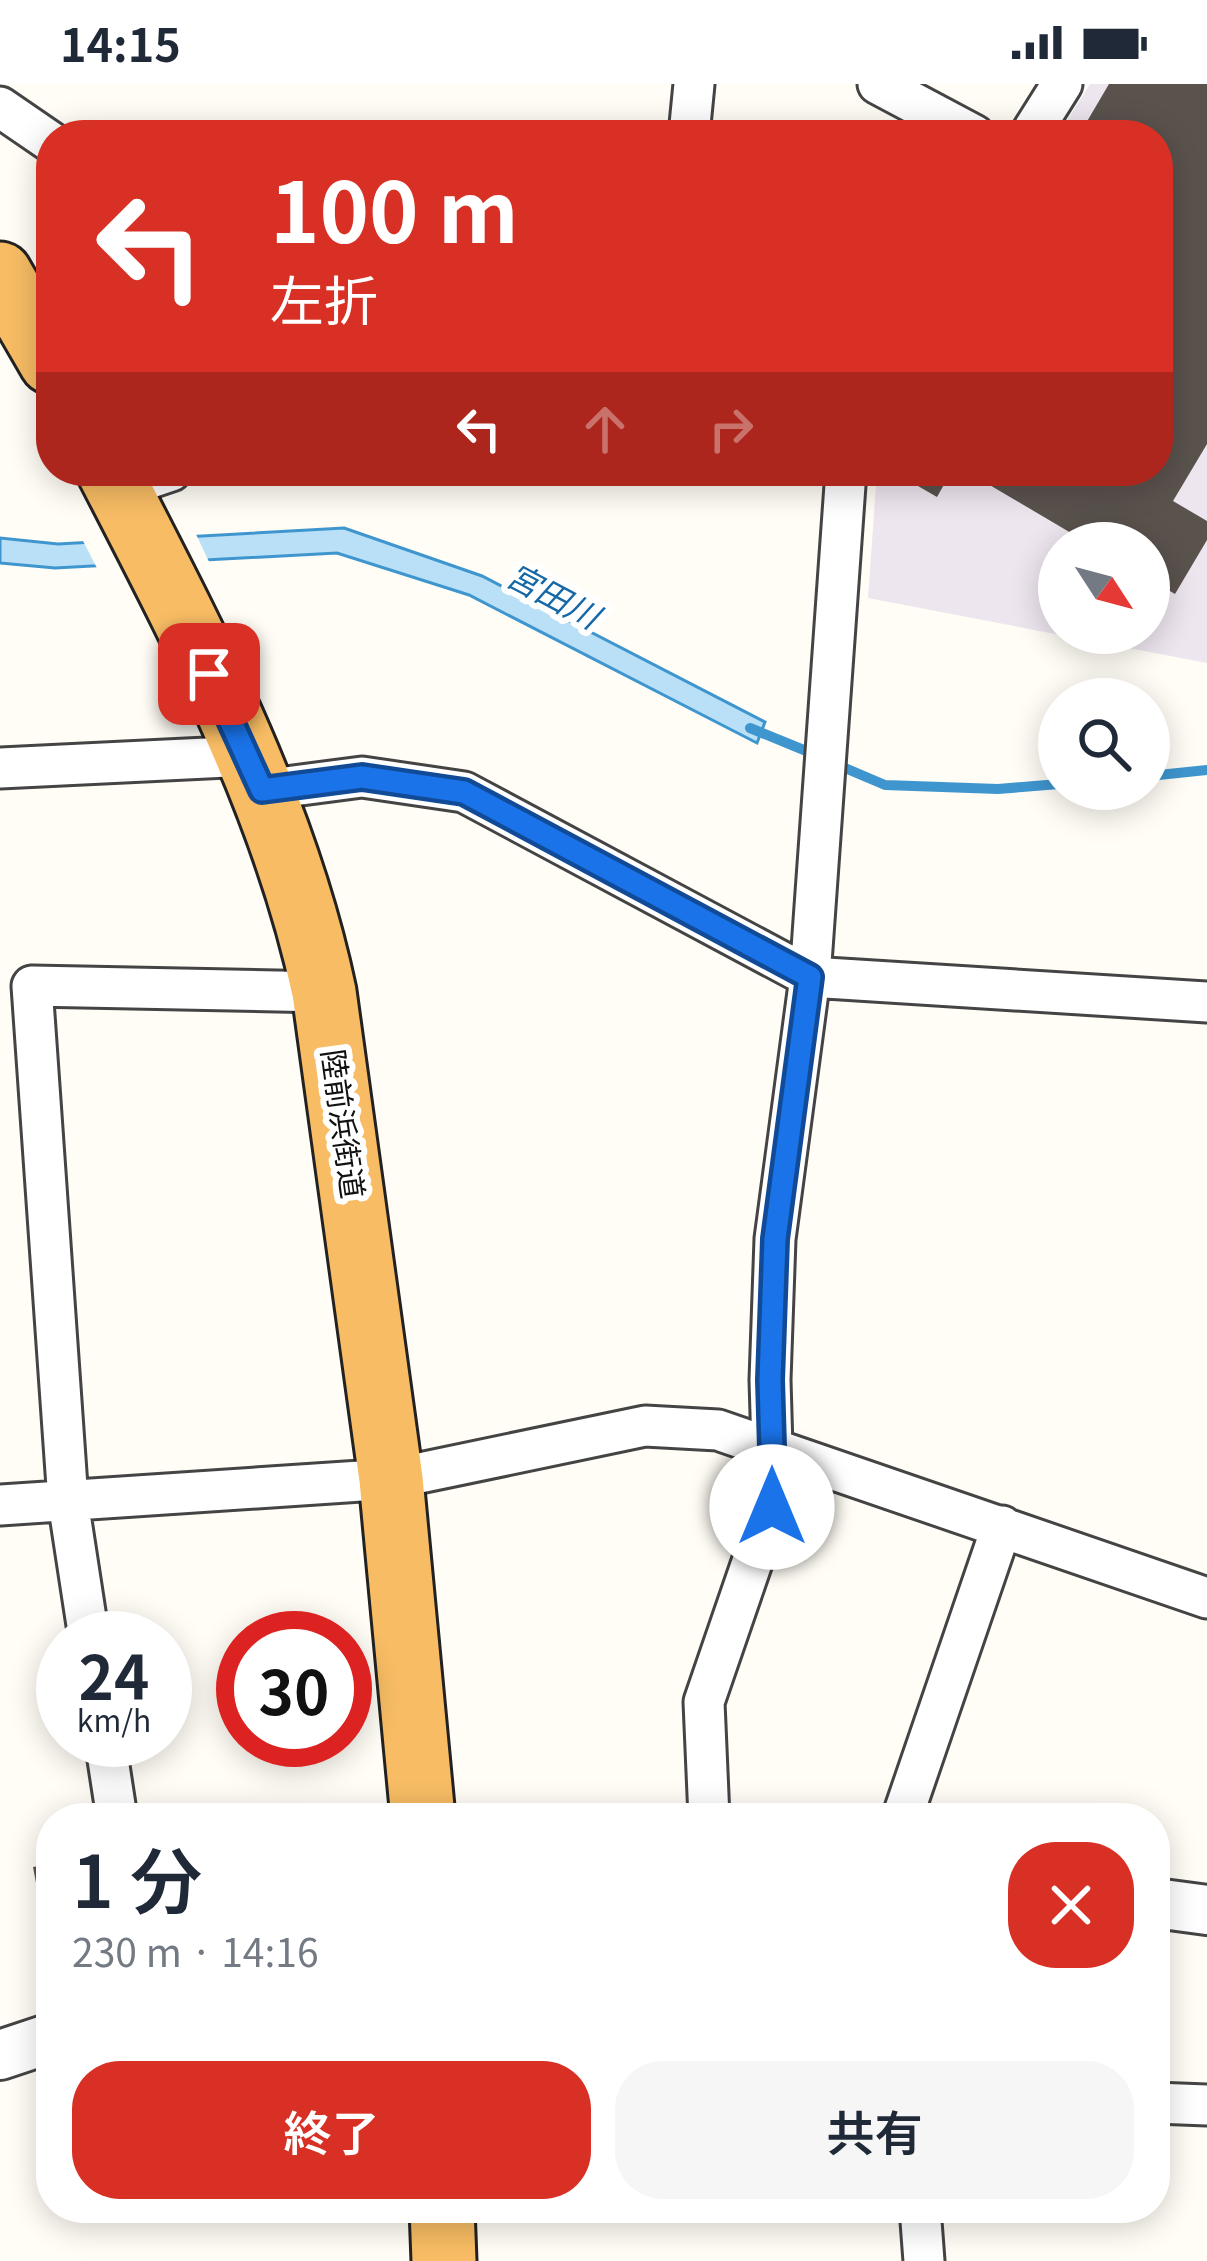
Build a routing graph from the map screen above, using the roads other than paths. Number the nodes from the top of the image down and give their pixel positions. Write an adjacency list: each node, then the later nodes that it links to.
1 (694, 84): 5 (street)
2 (878, 84): 6 (street)
3 (1062, 84): 7 (street)
4 (0, 107): 8 (street)
5 (690, 120)
6 (946, 120)
7 (1039, 120)
8 (36, 132)
9 (0, 274): 10 (highway)
10 (36, 336)
11 (131, 486): 14 (highway, 陸前浜街道)
12 (845, 486): 15 (street)
13 (0, 768): 14 (street)
14 (255, 773): 15 (street); 16 (highway, 陸前浜街道)
15 (810, 977): 17 (street); 18 (street)
16 (324, 992): 19 (highway, 陸前浜街道); 20 (street)
17 (1207, 1003)
18 (772, 1448): 19 (street); 22 (street); 28 (street)
19 (391, 1479): 20 (street); 27 (highway, 陸前浜街道)
20 (68, 1501): 21 (street); 24 (street)
21 (0, 1505)
22 (1002, 1526): 23 (street); 29 (street)
23 (1207, 1598)
24 (85, 1611)
25 (109, 1767): 26 (street)
26 (115, 1803)
27 (422, 1803)
28 (708, 1803)
29 (907, 1803)
30 (1170, 1905): 31 (street)
31 (1207, 1910)
32 (36, 2043): 33 (street)
33 (0, 2055)
34 (1170, 2103): 35 (street)
35 (1207, 2104)
36 (442, 2223): 38 (highway)
37 (921, 2223): 39 (street)
38 (443, 2261)
39 (924, 2261)

